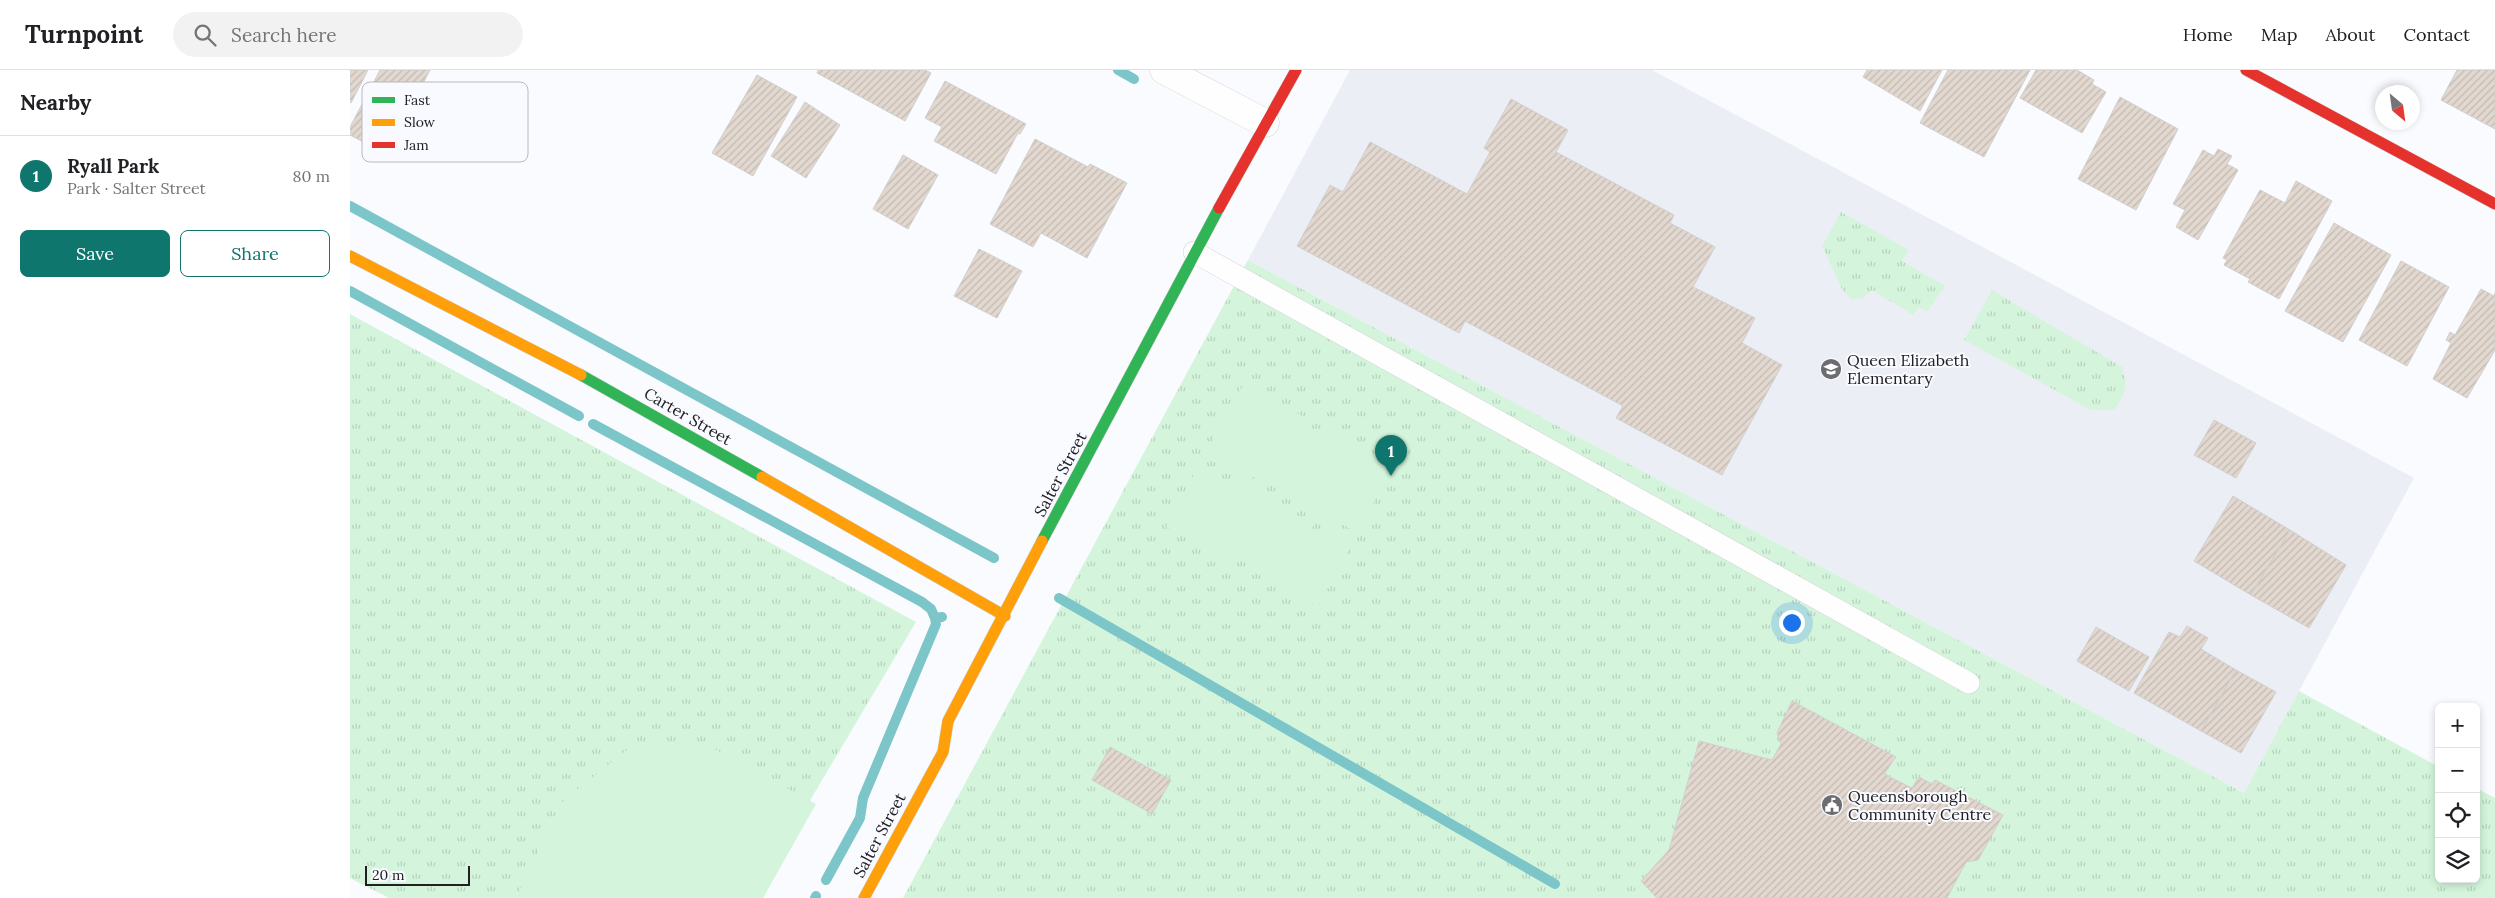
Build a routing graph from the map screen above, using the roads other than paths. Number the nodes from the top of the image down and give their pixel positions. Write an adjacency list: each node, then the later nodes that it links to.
1 (1164, 70): 4 (street)
2 (1296, 70): 4 (street, Salter Street)
3 (2246, 70): 5 (street)
4 (1265, 123): 6 (street, Salter Street)
5 (2495, 204)
6 (1194, 252): 8 (street, Salter Street); 9 (lane)
7 (350, 256): 8 (street, Carter Street)
8 (1005, 616): 10 (street, Salter Street)
9 (1969, 683)
10 (864, 898)

